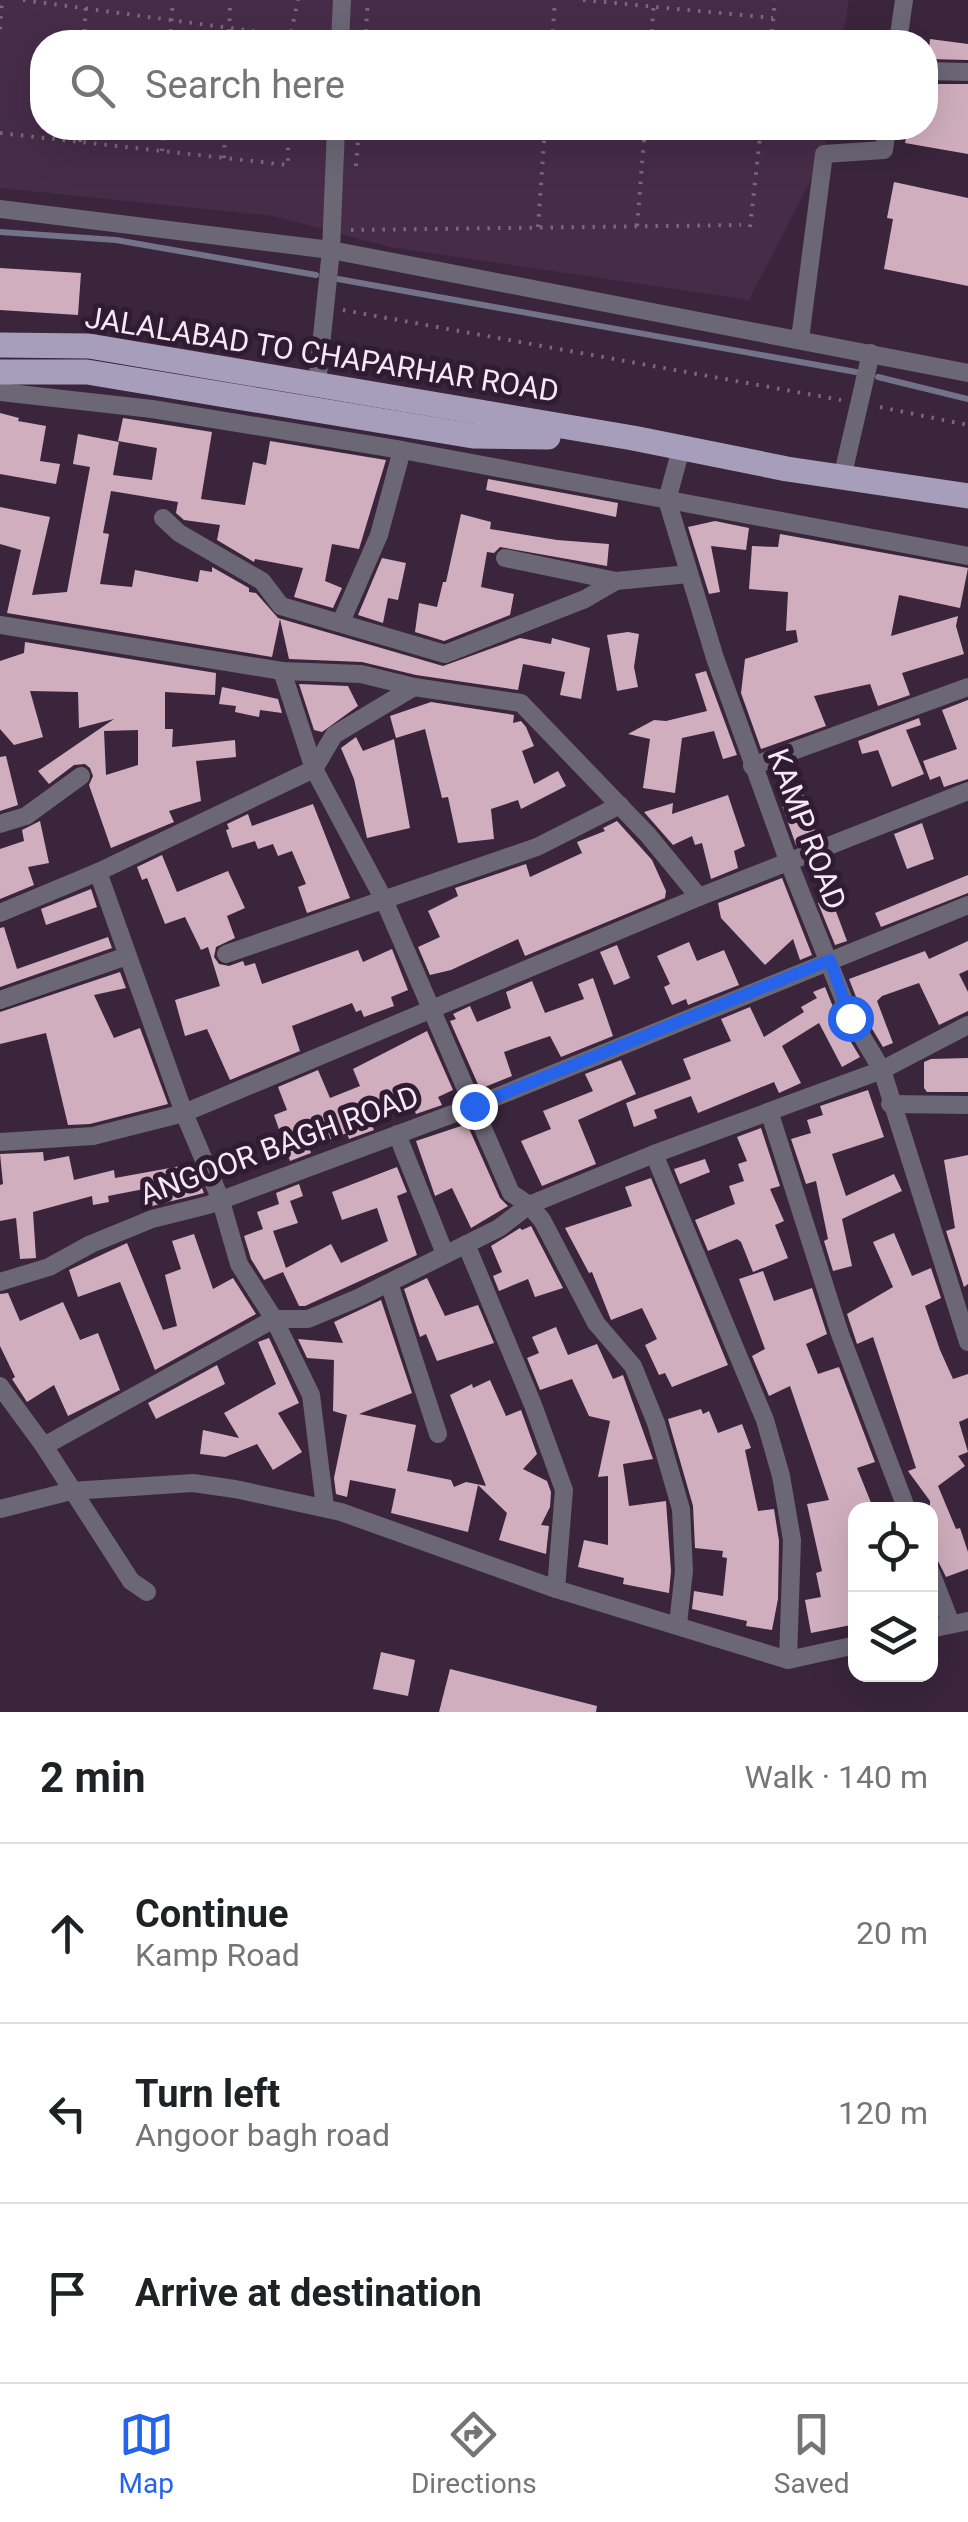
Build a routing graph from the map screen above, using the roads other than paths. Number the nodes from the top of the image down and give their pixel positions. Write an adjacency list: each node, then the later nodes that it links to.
1 (342, 0): 3 (street)
2 (904, 0): 4 (street)
3 (341, 30)
4 (900, 30)
5 (938, 71): 6 (street)
6 (968, 72)
7 (336, 140): 10 (street)
8 (885, 140): 11 (street)
9 (0, 209): 10 (street)
10 (331, 250): 11 (street); 16 (street)
11 (800, 339): 13 (street)
12 (0, 345): 16 (main road, JALALABAD TO CHAPARHAR ROAD)
13 (872, 353): 15 (street); 21 (street)
14 (0, 372): 18 (main road, JALALABAD TO CHAPARHAR ROAD)
15 (968, 373)
16 (317, 384): 18 (main road, JALALABAD TO CHAPARHAR ROAD)
17 (0, 392): 20 (street)
18 (633, 438): 19 (main road, JALALABAD TO CHAPARHAR ROAD)
19 (682, 449): 21 (main road, JALALABAD TO CHAPARHAR ROAD); 23 (street)
20 (402, 450): 23 (street); 29 (street)
21 (842, 478): 22 (main road, JALALABAD TO CHAPARHAR ROAD)
22 (968, 496)
23 (666, 500): 25 (street); 27 (street, KAMP ROAD)
24 (163, 518): 29 (street)
25 (968, 556)
26 (504, 558): 28 (street)
27 (689, 574): 28 (street); 34 (street, KAMP ROAD)
28 (616, 581): 29 (street)
29 (341, 622)
30 (0, 625): 31 (street)
31 (282, 671): 33 (street); 35 (street)
32 (968, 687): 34 (street)
33 (414, 688): 35 (street); 38 (street)
34 (752, 766): 40 (street, KAMP ROAD)
35 (314, 769): 41 (street); 43 (street)
36 (81, 776): 39 (street)
37 (968, 790): 40 (street)
38 (620, 805): 42 (street); 43 (street)
39 (0, 824)
40 (788, 863): 42 (street); 48 (street, KAMP ROAD)
41 (98, 872): 45 (street); 47 (street)
42 (699, 897): 50 (street)
43 (384, 900): 46 (street); 50 (street)
44 (968, 905): 48 (street, ANGOOR BAGH ROAD)
45 (0, 912)
46 (226, 954)
47 (127, 956): 49 (street); 56 (street)
48 (830, 960): 52 (street, KAMP ROAD); 55 (street, ANGOOR BAGH ROAD)
49 (0, 1000)
50 (434, 1010): 55 (street); 56 (street)
51 (968, 1025): 52 (street)
52 (882, 1070): 53 (street, KAMP ROAD); 57 (street)
53 (890, 1104): 54 (street); 68 (street, KAMP ROAD)
54 (968, 1105)
55 (474, 1106): 58 (street, ANGOOR BAGH ROAD); 62 (street)
56 (184, 1113): 59 (street); 61 (street)
57 (770, 1114): 60 (street); 74 (street)
58 (398, 1134): 61 (street, ANGOOR BAGH ROAD); 64 (street)
59 (0, 1142)
60 (654, 1154): 62 (street); 83 (street)
61 (220, 1198): 65 (street, ANGOOR BAGH ROAD); 67 (street)
62 (529, 1204): 63 (street); 81 (street)
63 (466, 1244): 64 (street); 78 (street)
64 (445, 1254): 66 (street)
65 (0, 1282)
66 (389, 1282): 67 (street); 71 (street)
67 (274, 1319): 72 (street); 75 (street)
68 (964, 1321): 69 (street, KAMP ROAD)
69 (968, 1342)
70 (0, 1386): 72 (street)
71 (438, 1434)
72 (44, 1446): 73 (street)
73 (71, 1490): 75 (street); 76 (street); 79 (street)
74 (904, 1502)
75 (325, 1507): 78 (street)
76 (0, 1509)
77 (938, 1584): 80 (street)
78 (556, 1589): 81 (street)
79 (147, 1592)
80 (960, 1622)
81 (678, 1624): 83 (street)
82 (848, 1647): 83 (street)
83 (788, 1660)

